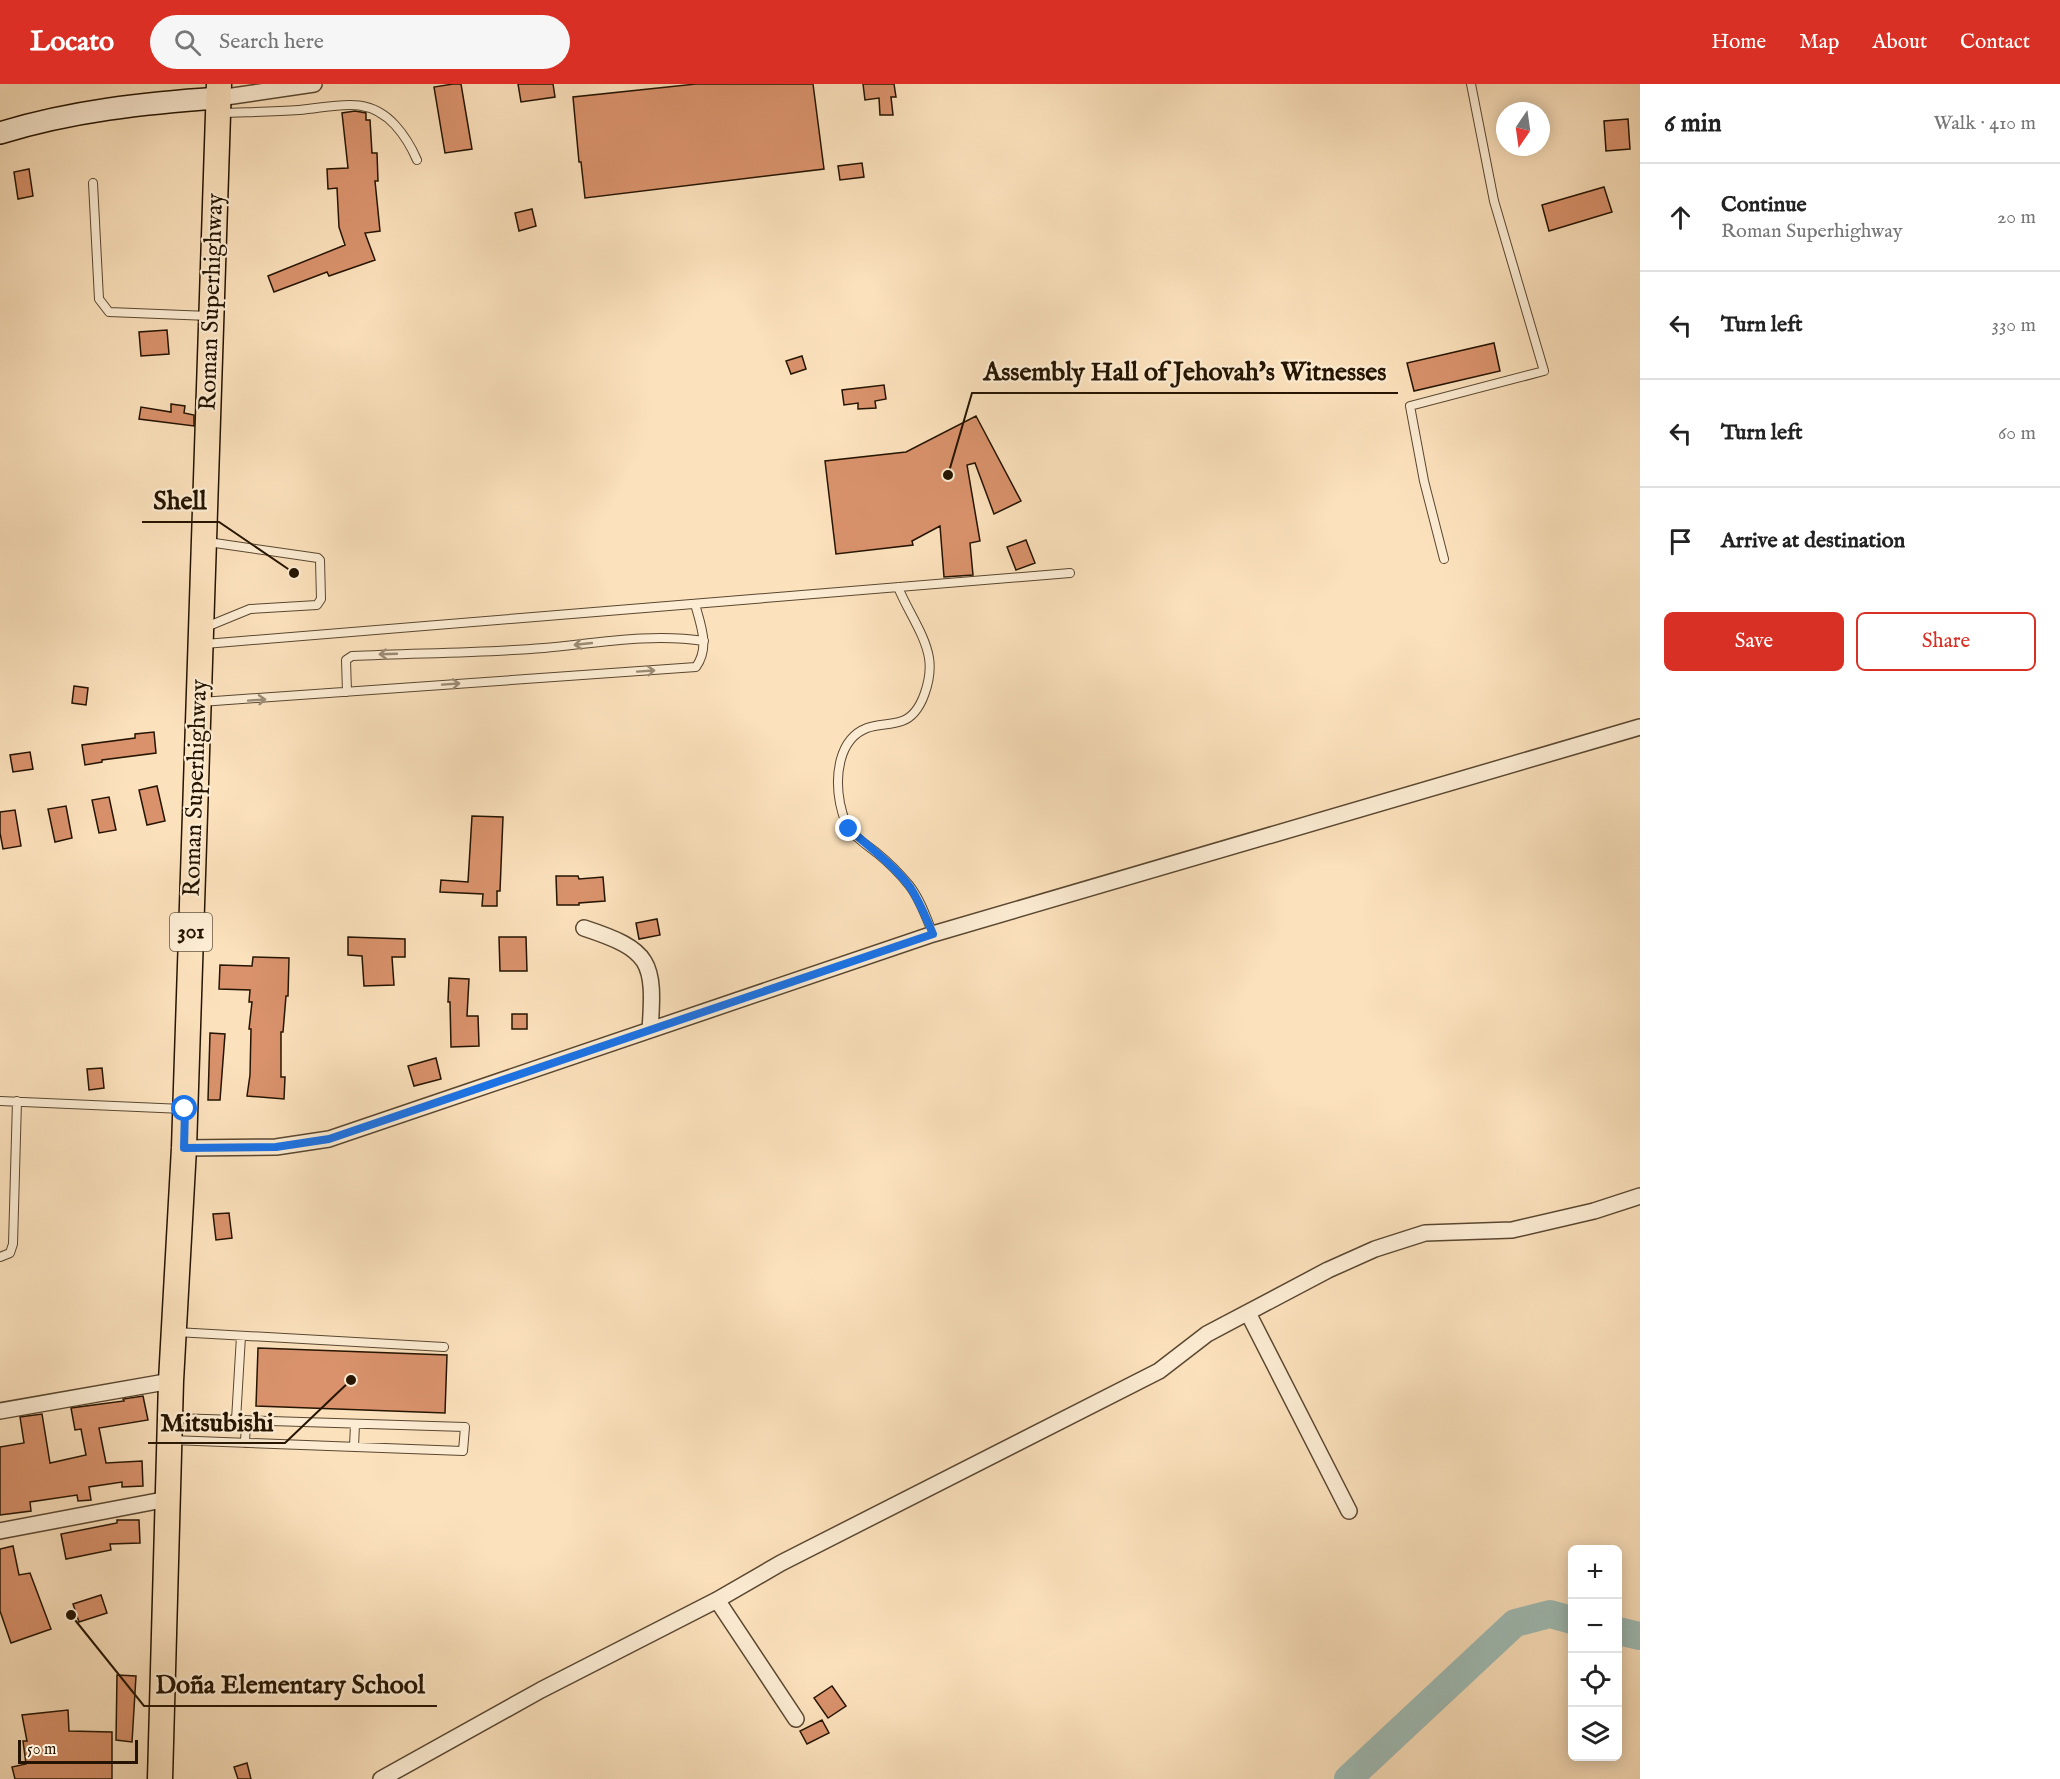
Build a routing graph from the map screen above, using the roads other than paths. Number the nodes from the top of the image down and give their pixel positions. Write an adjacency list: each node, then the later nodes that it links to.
1 (314, 84): 3 (street)
2 (1471, 84): 9 (lane)
3 (219, 98): 4 (street); 5 (lane); 7 (main road, Roman Superhighway / 301)
4 (0, 133)
5 (417, 160)
6 (93, 183): 7 (lane)
7 (211, 316): 8 (main road, Roman Superhighway / 301)
8 (204, 542): 13 (main road, Roman Superhighway / 301); 13 (lane)
9 (1444, 559)
10 (1070, 573): 11 (lane)
11 (898, 587): 12 (lane); 19 (lane)
12 (695, 604): 13 (lane); 14 (lane)
13 (201, 637): 16 (main road, Roman Superhighway / 301)
14 (704, 641): 15 (lane, one-way to 14); 15 (lane, one-way to 15)
15 (347, 692): 16 (lane, one-way to 15)
16 (199, 702): 23 (main road, Roman Superhighway / 301)
17 (1640, 727): 19 (street)
18 (584, 928): 20 (street)
19 (933, 934): 20 (street)
20 (650, 1030): 24 (street)
21 (0, 1101): 22 (lane)
22 (17, 1101): 23 (lane); 26 (lane)
23 (185, 1109): 24 (main road, Roman Superhighway / 301)
24 (184, 1148): 28 (main road, Roman Superhighway / 301)
25 (1640, 1196): 27 (street)
26 (0, 1257)
27 (1248, 1313): 40 (street); 42 (street)
28 (174, 1332): 29 (lane); 31 (main road, Roman Superhighway / 301)
29 (241, 1336): 30 (lane); 33 (lane)
30 (444, 1347)
31 (171, 1381): 32 (street); 36 (main road, Roman Superhighway / 301)
32 (0, 1411)
33 (236, 1420): 34 (lane); 36 (lane)
34 (246, 1420): 35 (lane); 37 (lane)
35 (355, 1424): 38 (lane); 38 (lane)
36 (170, 1429): 37 (lane); 39 (main road, Roman Superhighway / 301)
37 (245, 1443): 38 (lane)
38 (354, 1448)
39 (168, 1499): 41 (street); 44 (main road, Roman Superhighway / 301)
40 (1348, 1511)
41 (0, 1531)
42 (717, 1600): 43 (street); 45 (street)
43 (796, 1719)
44 (160, 1779)
45 (381, 1779)

